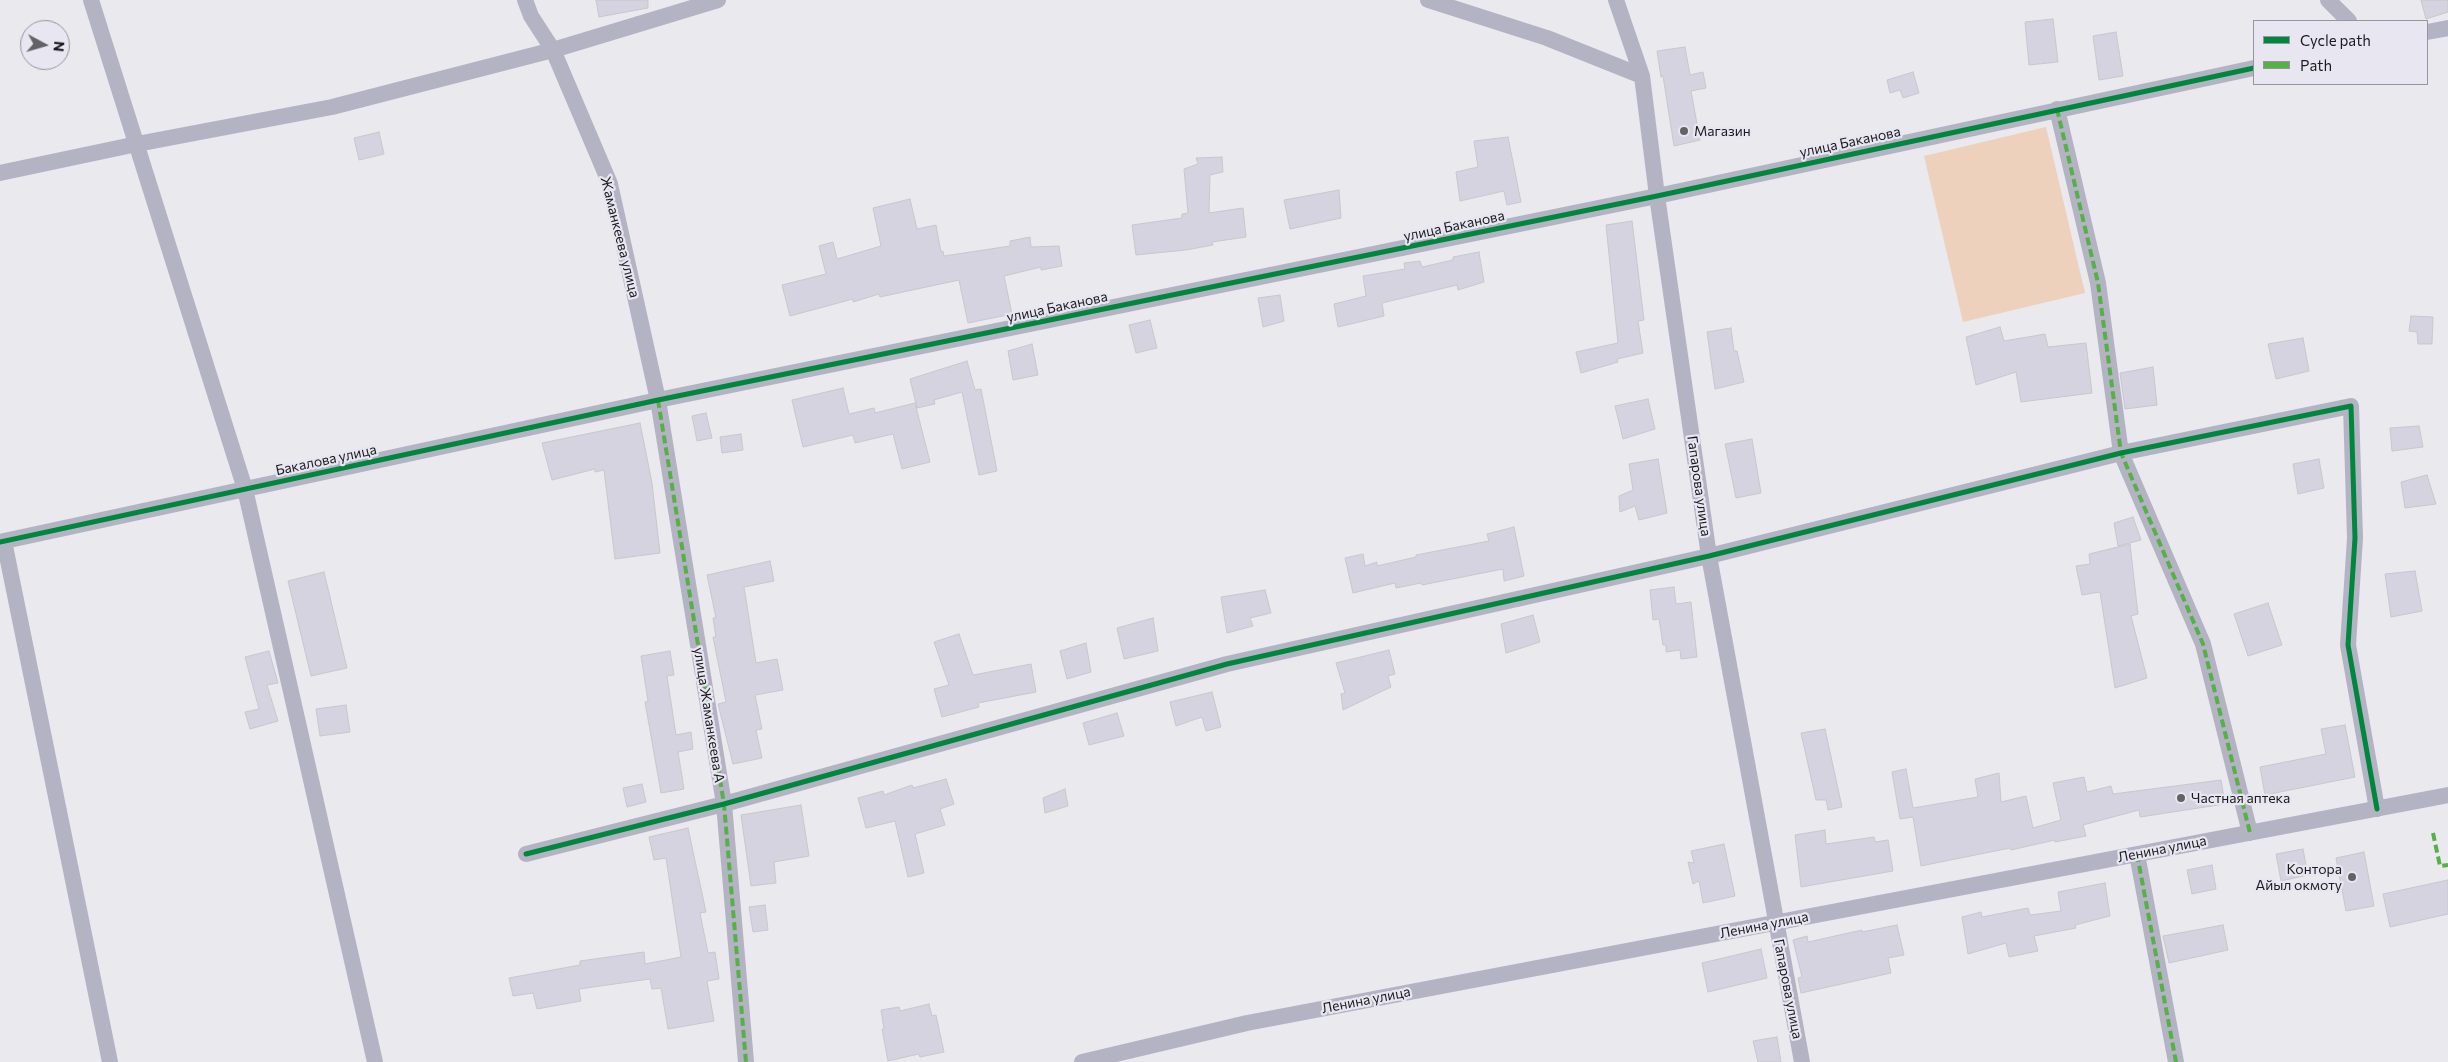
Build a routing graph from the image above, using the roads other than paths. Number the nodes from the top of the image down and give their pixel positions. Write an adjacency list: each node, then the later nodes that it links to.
1 (91, 0): 14 (street)
2 (525, 0): 10 (street, Жаманкеева улица)
3 (718, 0): 10 (street)
4 (1428, 0): 12 (street)
5 (1616, 0): 12 (street, Гапарова улица)
6 (2328, 0): 7 (street)
7 (2348, 20)
8 (2448, 28): 9 (street)
9 (2428, 32)
10 (553, 50): 14 (street); 17 (street, Жаманкеева улица)
11 (2253, 68): 13 (street, улица Баканова)
12 (1642, 76): 16 (street, Гапарова улица)
13 (2057, 109): 16 (street, улица Баканова); 18 (street)
14 (136, 144): 15 (street); 19 (street)
15 (0, 173)
16 (1657, 196): 17 (street, улица Баканова); 21 (street, Гапарова улица)
17 (658, 400): 19 (street, Бакалова улица); 23 (street, улица Жаманкеева А)
18 (2121, 453): 21 (street); 24 (street); 25 (street)
19 (245, 489): 20 (street, Бакалова улица); 30 (street)
20 (2, 541): 29 (street)
21 (1709, 556): 23 (street); 28 (street, Гапарова улица)
22 (2448, 795): 24 (street, Ленина улица)
23 (724, 804): 26 (street); 31 (street, улица Жаманкеева А)
24 (2377, 809): 25 (street, Ленина улица)
25 (2250, 833): 27 (street, Ленина улица)
26 (526, 854)
27 (2137, 854): 28 (street, Ленина улица); 34 (street)
28 (1775, 923): 32 (street, Ленина улица); 33 (street, Гапарова улица)
29 (110, 1062)
30 (375, 1062)
31 (746, 1062)
32 (1082, 1062)
33 (1802, 1062)
34 (2176, 1062)

